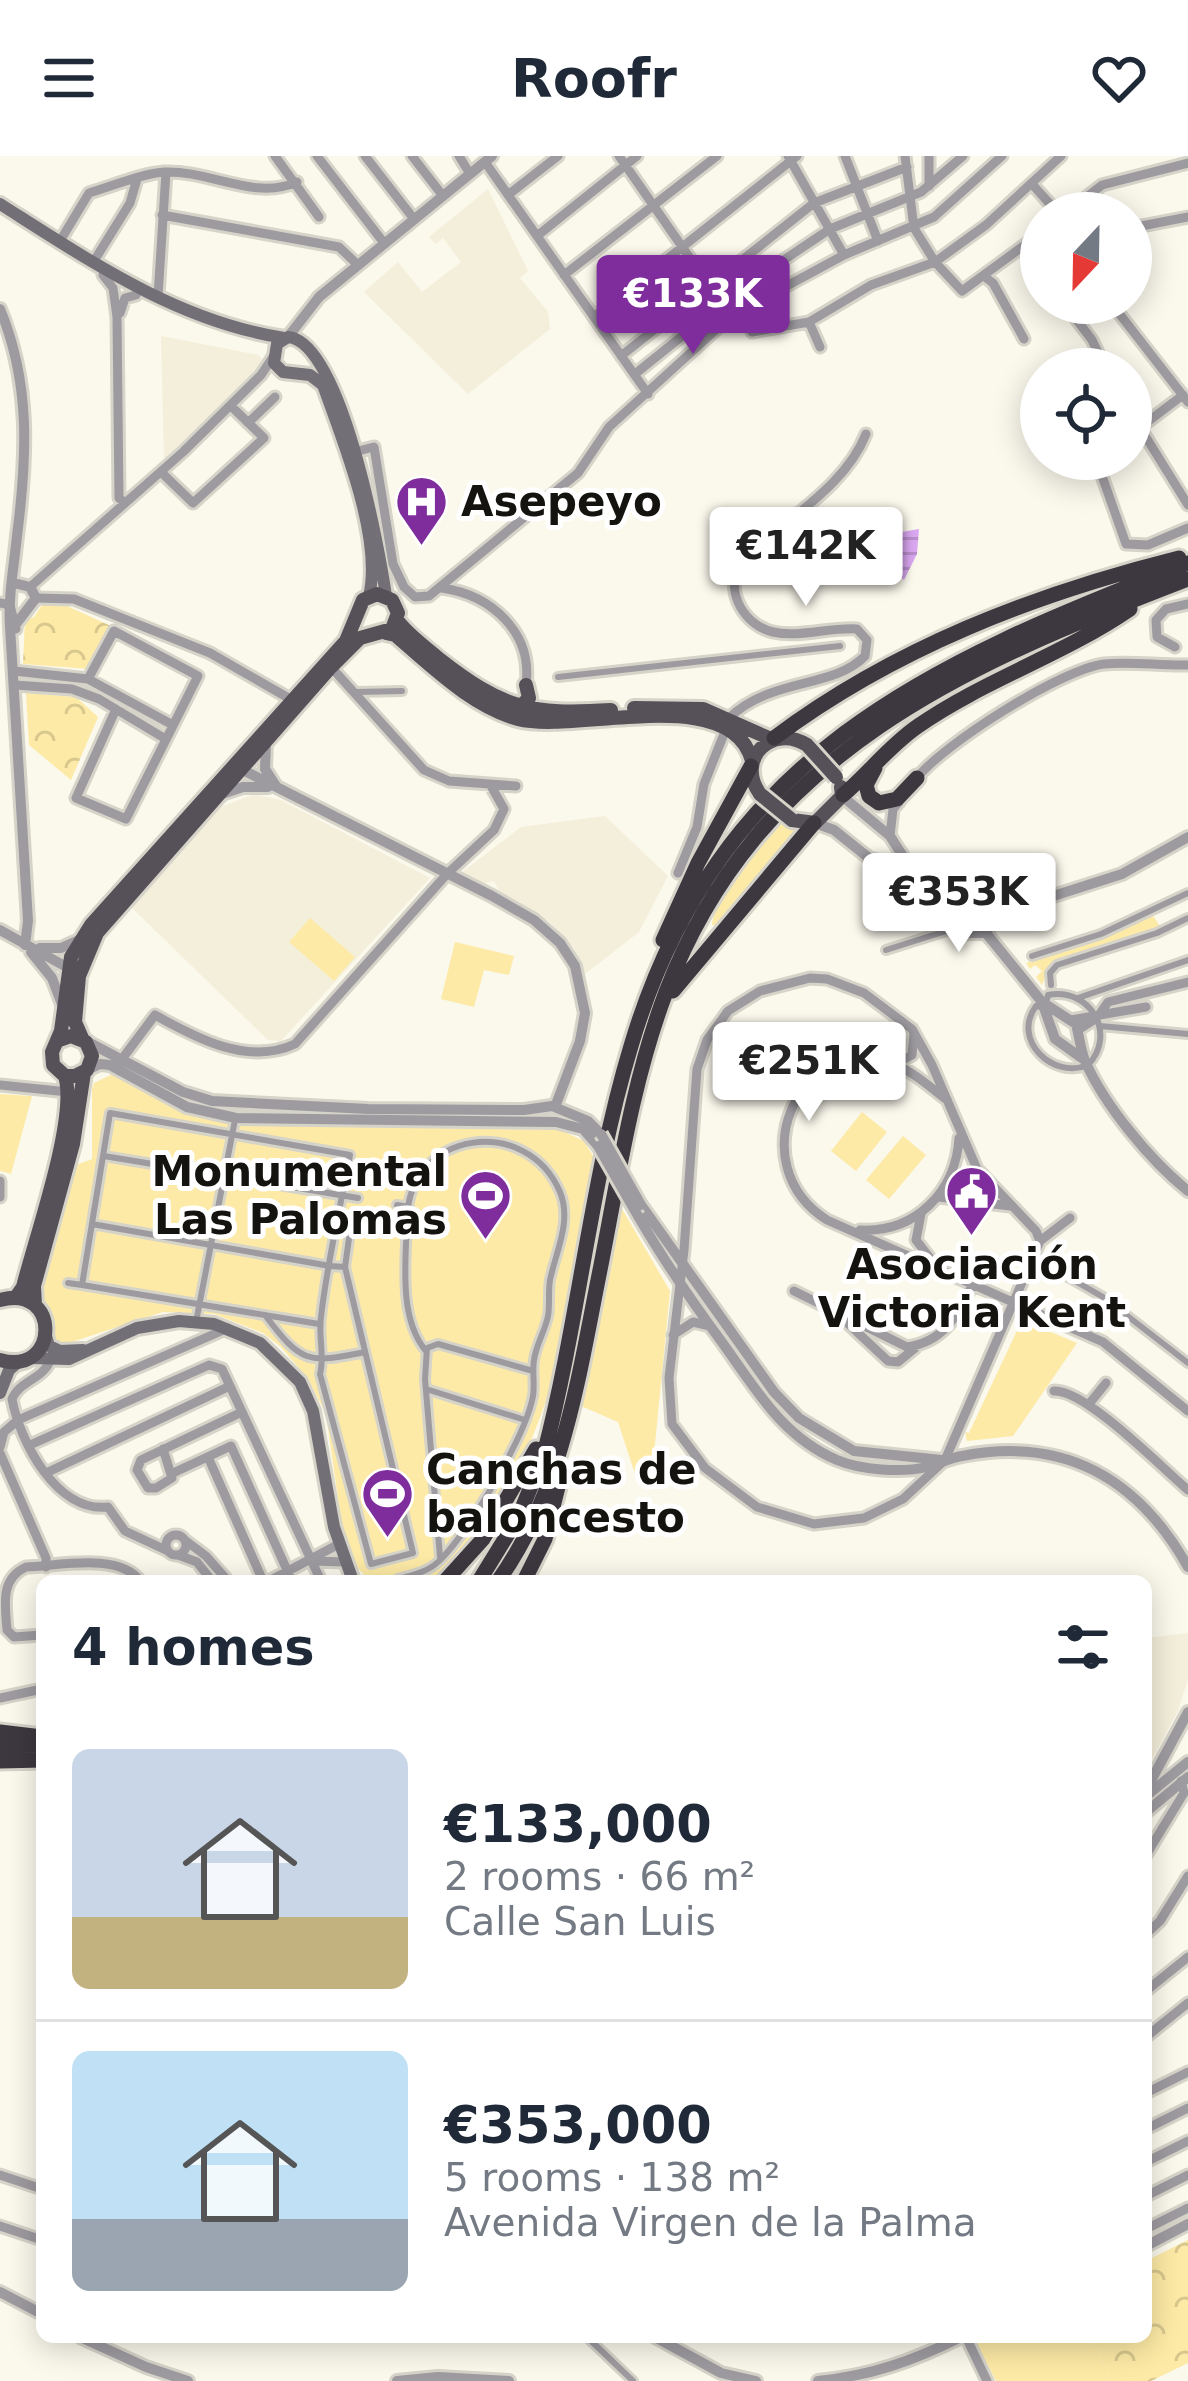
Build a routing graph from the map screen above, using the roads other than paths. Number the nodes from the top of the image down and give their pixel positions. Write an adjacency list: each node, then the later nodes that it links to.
1 (275, 156): 22 (street)
2 (317, 156): 45 (street)
3 (365, 156): 38 (street)
4 (412, 156): 29 (street)
5 (459, 156): 20 (street)
6 (558, 156): 28 (street)
7 (637, 156): 16 (street)
8 (716, 156): 32 (street)
9 (845, 156): 24 (street)
10 (929, 156): 25 (street)
11 (963, 156): 25 (street)
12 (1002, 156): 40 (street)
13 (1061, 156): 23 (street)
14 (792, 157): 31 (street); 46 (street)
15 (489, 159): 20 (street); 28 (street)
16 (622, 161): 32 (street); 42 (street)
17 (906, 161): 24 (street); 30 (street)
18 (1188, 163): 27 (street)
19 (166, 172): 21 (street); 22 (street); 35 (street)
20 (470, 173): 29 (street)
21 (136, 179): 43 (street); 49 (street)
22 (297, 182): 36 (street)
23 (1032, 184): 26 (street); 50 (street)
24 (855, 185): 31 (street); 34 (street)
25 (929, 186): 30 (street)
26 (1040, 192)
27 (1091, 192)
28 (508, 195): 42 (street)
29 (443, 196): 38 (street)
30 (910, 196): 34 (street); 40 (street)
31 (814, 203): 41 (street); 55 (street)
32 (654, 206): 46 (street); 53 (street)
33 (0, 208): 43 (main road); 52 (main road)
34 (865, 212): 41 (street); 44 (street)
35 (162, 215): 51 (street); 57 (street)
36 (319, 217)
37 (1188, 217): 39 (street)
38 (414, 219): 45 (street)
39 (1152, 224)
40 (914, 228): 44 (street); 50 (street)
41 (830, 229): 48 (street); 58 (street)
42 (537, 236): 53 (street)
43 (60, 241): 49 (main road)
44 (878, 241): 48 (street)
45 (384, 243): 51 (street)
46 (682, 247): 55 (street); 63 (street)
47 (1020, 249): 54 (street)
48 (844, 255): 61 (street)
49 (94, 261): 57 (main road)
50 (935, 262): 54 (street); 64 (street)
51 (358, 265): 60 (street)
52 (103, 275): 56 (main road); 62 (street)
53 (565, 275): 63 (street)
54 (985, 278): 69 (street)
55 (710, 286): 58 (street); 73 (street)
56 (136, 296): 62 (street); 72 (main road)
57 (160, 301): 68 (main road)
58 (722, 303): 61 (street); 76 (street)
59 (0, 309): 66 (street)
60 (307, 316): 68 (street); 71 (street)
61 (731, 316): 78 (street)
62 (117, 317): 89 (street)
63 (594, 317): 73 (street)
64 (809, 322): 67 (street); 70 (street)
65 (1127, 324): 80 (street)
66 (3, 328): 101 (street)
67 (752, 332)
68 (287, 337): 71 (main road); 72 (main road)
69 (1024, 339)
70 (820, 347)
71 (309, 350): 74 (main road); 86 (main road)
72 (273, 356): 75 (main road); 77 (street)
73 (621, 356): 76 (street)
74 (302, 372): 75 (main road); 98 (main road)
75 (283, 373): 77 (street)
76 (635, 374): 78 (street)
77 (261, 376): 81 (street)
78 (648, 394): 93 (street)
79 (275, 397): 83 (street)
80 (1185, 399): 82 (street)
81 (231, 406): 83 (street); 87 (street)
82 (1152, 420)
83 (248, 422): 87 (street)
84 (866, 434): 116 (street)
85 (1152, 443): 90 (street)
86 (354, 452): 95 (street); 99 (main road)
87 (161, 472): 89 (street)
88 (1103, 480): 91 (street)
89 (125, 503): 101 (street)
90 (1188, 506)
91 (1188, 528)
92 (1188, 560): 129 (highway); 164 (highway)
93 (470, 566): 95 (street); 97 (street)
94 (1188, 579): 96 (highway)
95 (442, 588): 97 (street)
96 (1150, 594): 126 (highway); 164 (highway)
97 (476, 595): 112 (street)
98 (369, 596): 99 (main road); 102 (main road)
99 (386, 596): 103 (main road)
100 (1188, 604): 105 (street)
101 (16, 607): 108 (street); 115 (street)
102 (358, 619): 103 (main road); 115 (main road)
103 (385, 629): 107 (main road); 117 (main road)
104 (841, 646): 109 (street)
105 (1174, 647)
106 (1188, 665): 132 (street)
107 (331, 667): 114 (street); 127 (main road)
108 (14, 671): 110 (street); 111 (street)
109 (558, 677)
110 (88, 679): 123 (street); 123 (street)
111 (15, 685): 119 (street); 120 (street)
112 (526, 689): 117 (main road); 118 (main road); 122 (main road)
113 (402, 691): 114 (street)
114 (354, 692): 133 (street)
115 (292, 700): 130 (main road)
116 (749, 701): 124 (street); 125 (street)
117 (494, 704): 118 (main road); 122 (main road)
118 (522, 707): 122 (main road)
119 (116, 709): 128 (street); 128 (street)
120 (17, 716): 121 (street); 154 (street)
121 (0, 717)
122 (547, 717): 124 (main road)
123 (171, 724): 128 (street)
124 (728, 724): 125 (main road); 131 (main road); 144 (street)
125 (748, 730): 129 (main road)
126 (905, 736): 132 (highway); 136 (highway)
127 (268, 737): 130 (main road); 135 (street)
128 (164, 738)
129 (772, 739): 131 (main road); 136 (main road, bridge)
130 (240, 763): 135 (street); 137 (main road); 153 (main road)
131 (751, 763): 140 (main road, bridge); 164 (highway)
132 (916, 778): 138 (street)
133 (491, 786): 134 (street); 145 (street)
134 (516, 786)
135 (278, 789): 137 (street); 145 (street)
136 (842, 795): 139 (street); 140 (main road)
137 (208, 804): 165 (main road)
138 (893, 809): 139 (street); 142 (street)
139 (862, 815): 142 (street)
140 (815, 823): 143 (street); 164 (highway)
141 (1188, 837): 148 (street)
142 (891, 840): 143 (street); 147 (street)
143 (878, 860): 150 (street)
144 (678, 873)
145 (447, 874): 176 (street); 186 (street)
146 (1188, 893): 156 (street)
147 (972, 906): 148 (street); 150 (street)
148 (991, 916): 152 (street)
149 (1188, 919): 160 (street)
150 (962, 923): 152 (street); 155 (street)
151 (0, 930): 154 (street)
152 (986, 933): 162 (street)
153 (82, 938): 154 (street); 158 (main road)
154 (25, 945): 158 (street); 165 (street)
155 (886, 950)
156 (1032, 956)
157 (1188, 960): 161 (street)
158 (68, 967): 165 (main road)
159 (1188, 982): 166 (street)
160 (1051, 985)
161 (1077, 998): 162 (street); 166 (street)
162 (1044, 1004): 167 (street); 169 (street); 175 (street)
163 (1146, 1007): 166 (street)
164 (650, 1012): 248 (highway); 254 (highway)
165 (69, 1013): 171 (main road); 172 (main road)
166 (1099, 1018): 167 (street); 170 (street); 175 (street)
167 (1074, 1025): 169 (street); 173 (street); 175 (street)
168 (912, 1029): 177 (street); 183 (street); 211 (street)
169 (1052, 1031): 173 (street)
170 (1188, 1034)
171 (84, 1040): 172 (main road); 176 (street); 178 (main road)
172 (57, 1041): 174 (main road)
173 (1061, 1044): 175 (street)
174 (51, 1059): 179 (main road); 181 (street)
175 (1086, 1062): 193 (street)
176 (119, 1063): 178 (street); 184 (street); 187 (street)
177 (894, 1064): 183 (street); 206 (street)
178 (86, 1071): 179 (main road); 214 (main road)
179 (64, 1075): 181 (street); 182 (main road)
180 (0, 1085): 181 (street)
181 (36, 1089): 182 (street)
182 (68, 1092): 214 (main road)
183 (949, 1102): 188 (street)
184 (240, 1104): 185 (street); 187 (street)
185 (352, 1113): 186 (street); 187 (street)
186 (552, 1114): 201 (street, bridge)
187 (236, 1118): 189 (street)
188 (959, 1130): 196 (street); 199 (street)
189 (230, 1136): 190 (street); 191 (street); 194 (street)
190 (104, 1156): 191 (street); 204 (street)
191 (223, 1175): 194 (street); 208 (street)
192 (0, 1181): 195 (street)
193 (1188, 1191)
194 (342, 1195): 197 (street); 210 (street)
195 (0, 1197)
196 (939, 1197): 199 (street); 202 (street)
197 (358, 1198)
198 (397, 1204): 200 (street)
199 (1010, 1205): 207 (street)
200 (409, 1207): 235 (street); 242 (street)
201 (639, 1210): 211 (street); 211 (street)
202 (922, 1212): 206 (street); 213 (street)
203 (1070, 1218): 207 (street)
204 (92, 1224): 208 (street); 218 (street)
205 (351, 1224): 212 (street)
206 (838, 1225): 213 (street)
207 (1040, 1241): 209 (street)
208 (210, 1244): 210 (street); 223 (street)
209 (1035, 1258): 221 (street); 241 (street)
210 (330, 1266): 212 (street); 227 (street)
211 (675, 1266): 215 (street); 259 (street)
212 (345, 1267): 236 (street)
213 (942, 1269): 217 (street)
214 (36, 1278): 220 (main road); 222 (main road)
215 (678, 1281): 228 (street); 230 (street)
216 (68, 1283): 218 (street)
217 (973, 1283): 221 (street); 233 (street)
218 (82, 1286): 223 (street)
219 (794, 1291): 224 (street)
220 (8, 1299): 222 (main road)
221 (1016, 1302): 250 (street); 259 (street)
222 (35, 1305): 231 (main road)
223 (199, 1305): 225 (street); 226 (street)
224 (837, 1313): 233 (street); 233 (street)
225 (265, 1316): 227 (street); 240 (street)
226 (195, 1322): 229 (main road); 232 (street); 234 (main road)
227 (320, 1324): 240 (street)
228 (710, 1326): 230 (street); 259 (street)
229 (228, 1328): 232 (street); 267 (main road)
230 (673, 1335): 259 (street)
231 (46, 1336): 234 (main road); 239 (main road)
232 (187, 1346): 252 (street)
233 (916, 1347)
234 (84, 1350): 237 (main road)
235 (426, 1351): 242 (street); 245 (street)
236 (365, 1352): 240 (street); 240 (street)
237 (51, 1359): 239 (main road); 252 (street)
238 (0, 1360): 239 (main road)
239 (24, 1361): 247 (main road)
240 (323, 1361)
241 (1188, 1363)
242 (533, 1371): 253 (street)
243 (1106, 1383): 249 (street)
244 (230, 1386): 251 (street); 255 (street); 260 (street)
245 (426, 1389): 253 (street); 270 (street)
246 (1054, 1390): 249 (street)
247 (0, 1393)
248 (558, 1396): 262 (highway); 284 (highway)
249 (1089, 1404): 263 (street)
250 (1188, 1411)
251 (242, 1412): 256 (street); 269 (street)
252 (18, 1420): 255 (street); 257 (street)
253 (525, 1420): 270 (street)
254 (567, 1426): 262 (highway); 287 (highway)
255 (30, 1445): 260 (street)
256 (164, 1449): 261 (street); 261 (street)
257 (0, 1450): 273 (street)
258 (208, 1457): 261 (street); 279 (street); 280 (street)
259 (945, 1460): 272 (street)
260 (46, 1473): 264 (street)
261 (173, 1473)
262 (543, 1479): 285 (highway); 286 (highway)
263 (1188, 1490)
264 (139, 1536): 265 (street); 268 (street)
265 (171, 1536): 266 (street); 268 (street)
266 (186, 1541): 268 (street); 278 (street)
267 (339, 1544): 269 (street); 275 (main road)
268 (173, 1553): 277 (street)
269 (313, 1561): 275 (street); 281 (street); 282 (street)
270 (440, 1561): 283 (street)
271 (3, 1566): 274 (street)
272 (1188, 1566)
273 (46, 1567): 274 (street); 276 (street)
274 (17, 1571): 288 (street)
275 (349, 1571)
276 (136, 1575)
277 (207, 1575)
278 (223, 1575)
279 (263, 1575)
280 (289, 1575)
281 (293, 1575)
282 (319, 1575)
283 (407, 1575)
284 (451, 1575)
285 (483, 1575)
286 (502, 1575)
287 (528, 1575)
288 (36, 1635)
289 (36, 1690): 290 (street)
290 (0, 1698)
291 (1188, 1712): 300 (street)
292 (0, 1732): 293 (highway)
293 (36, 1740)
294 (36, 1742): 295 (highway)
295 (0, 1746)
296 (36, 1760): 297 (highway)
297 (0, 1762)
298 (1188, 1762): 301 (street)
299 (1185, 1779): 302 (street); 303 (street)
300 (1152, 1781)
301 (1152, 1789)
302 (1152, 1808)
303 (1152, 1845)
304 (1188, 1876): 305 (street)
305 (1152, 1928)
306 (1188, 1957): 307 (street)
307 (1152, 1986)
308 (1188, 2002): 309 (street)
309 (1152, 2032)
310 (1188, 2072): 311 (street)
311 (1152, 2090)
312 (1188, 2108): 313 (street)
313 (1152, 2125)
314 (1188, 2141): 315 (street)
315 (1152, 2159)
316 (0, 2175): 318 (street)
317 (1188, 2175): 319 (street)
318 (36, 2187)
319 (1152, 2193)
320 (1188, 2208): 323 (street)
321 (1188, 2224): 325 (street)
322 (0, 2226): 324 (street)
323 (1152, 2226)
324 (36, 2238)
325 (1152, 2243)
326 (0, 2292): 327 (street)
327 (36, 2311)
328 (92, 2343): 334 (street)
329 (593, 2343): 337 (street)
330 (665, 2343): 333 (street)
331 (950, 2343): 339 (street)
332 (966, 2343): 340 (street)
333 (724, 2377): 338 (street)
334 (188, 2381)
335 (397, 2381): 336 (street)
336 (509, 2381)
337 (633, 2381)
338 (757, 2381)
339 (818, 2381)
340 (987, 2381)

